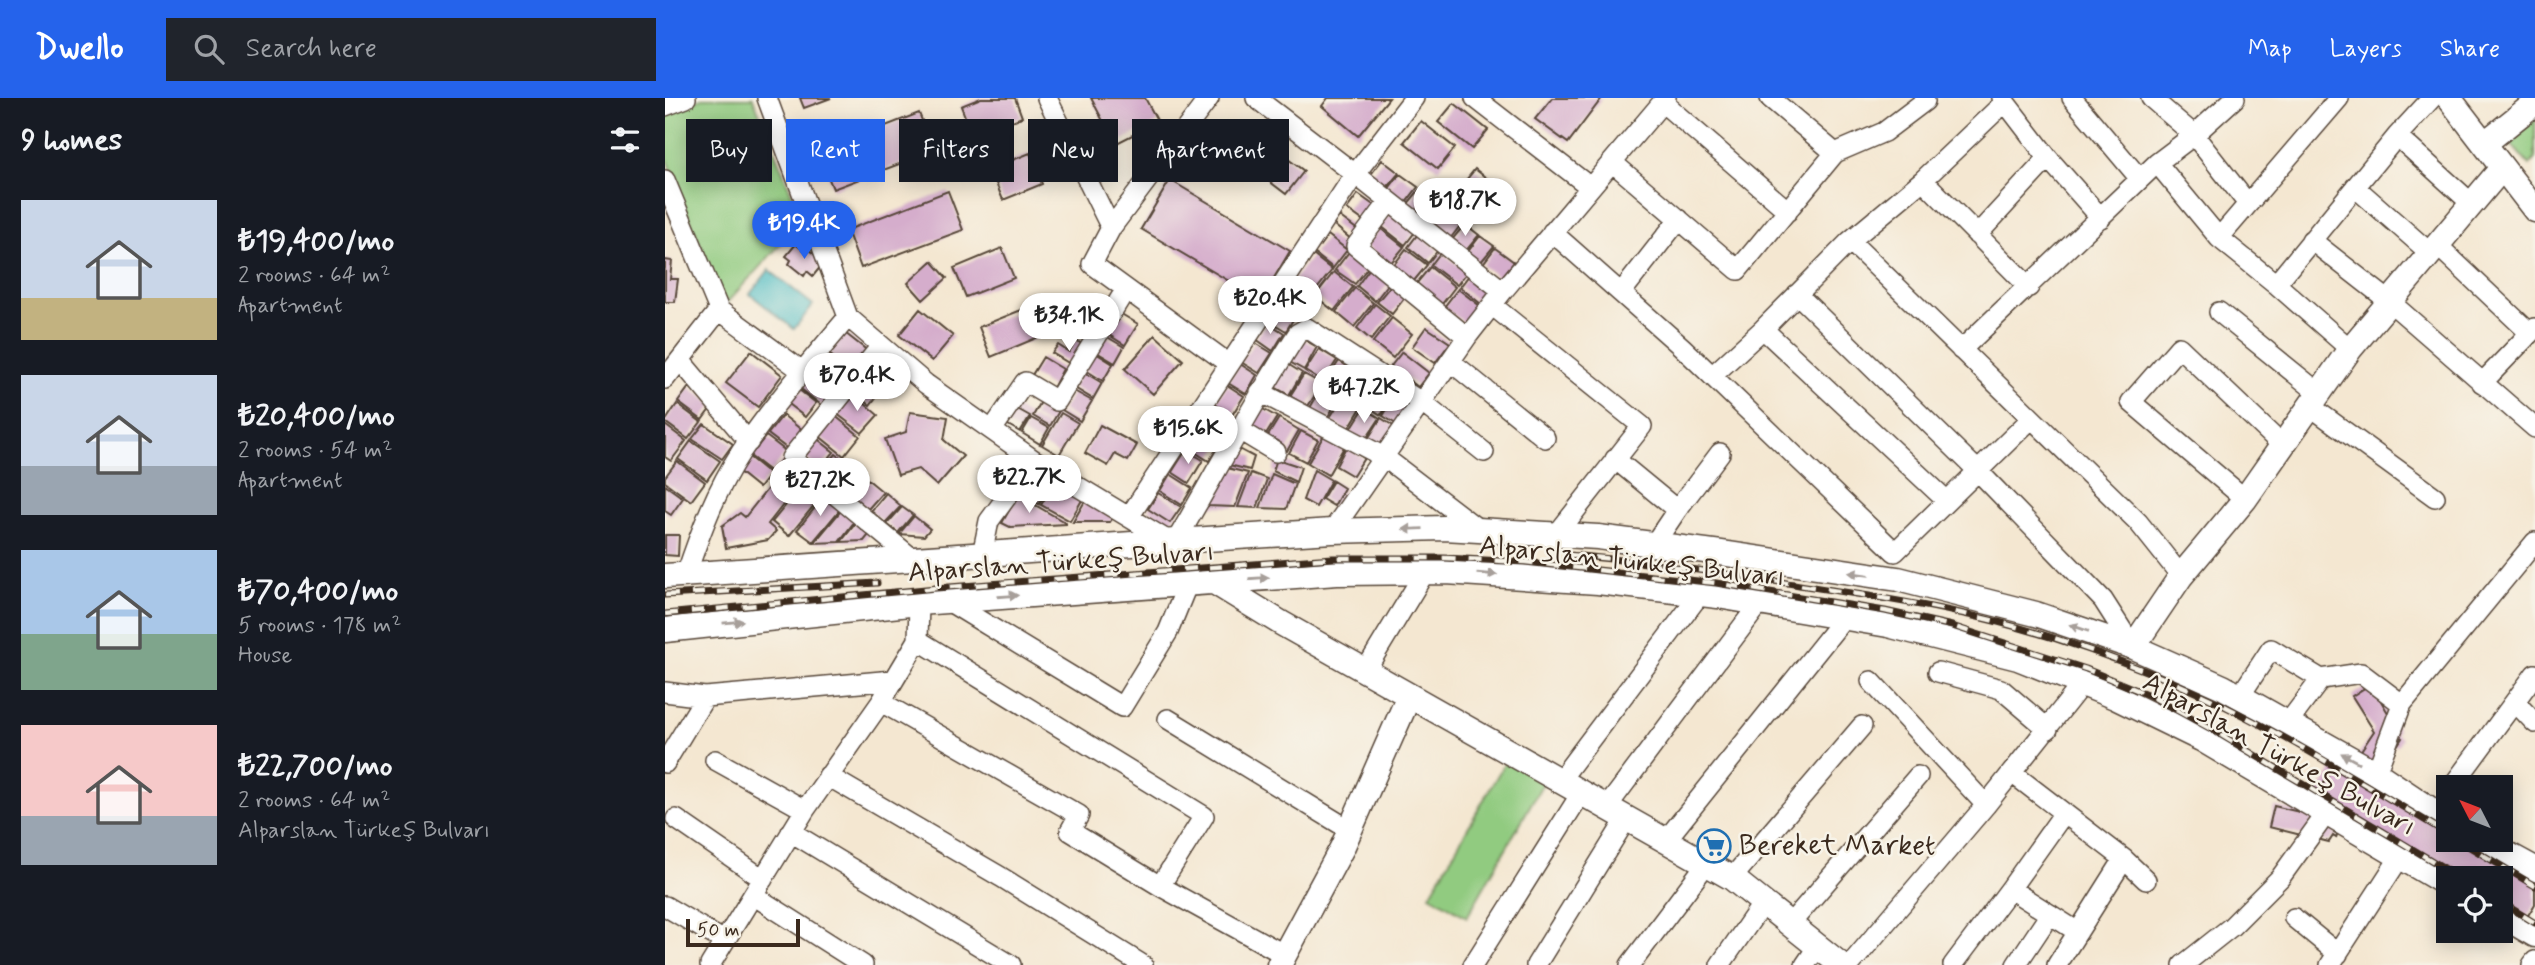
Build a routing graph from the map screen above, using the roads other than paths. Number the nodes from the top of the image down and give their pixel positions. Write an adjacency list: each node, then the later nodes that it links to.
1 (686, 98): 19 (street)
2 (767, 98): 58 (street)
3 (1047, 98): 42 (street)
4 (1209, 98): 42 (street)
5 (1256, 98): 28 (street)
6 (1414, 98): 28 (street)
7 (1475, 98): 32 (street)
8 (1770, 98): 23 (street)
9 (2072, 98): 29 (street)
10 (2151, 98): 20 (street)
11 (2235, 98): 20 (street)
12 (2339, 98): 36 (street)
13 (2431, 98): 21 (street)
14 (2449, 98): 22 (main road)
15 (1664, 100): 25 (street); 38 (street)
16 (2003, 100): 24 (street); 31 (street)
17 (1925, 101): 23 (street)
18 (2535, 103): 22 (main road)
19 (665, 106)
20 (2194, 135): 26 (street); 36 (street)
21 (2397, 136): 33 (street); 35 (street)
22 (2485, 143): 27 (main road)
23 (1835, 153): 38 (street)
24 (2048, 158): 39 (street); 44 (street)
25 (1612, 162): 32 (street); 40 (street)
26 (2157, 163): 29 (street); 45 (street)
27 (2502, 168): 35 (main road); 37 (main road)
28 (1355, 174): 34 (street); 67 (street)
29 (2140, 179): 39 (street)
30 (665, 180): 41 (street)
31 (1923, 180): 44 (street); 47 (street)
32 (1590, 187): 43 (street)
33 (2355, 187): 46 (street); 48 (street)
34 (1389, 202): 54 (street); 61 (street)
35 (2471, 203): 48 (main road)
36 (2248, 204): 45 (street)
37 (2535, 209)
38 (1789, 211): 40 (street)
39 (2101, 218): 50 (street)
40 (1679, 219): 52 (street)
41 (672, 220): 56 (street)
42 (1111, 228): 51 (street)
43 (1552, 232): 52 (street); 54 (street)
44 (1977, 235): 50 (street)
45 (2219, 238): 49 (street)
46 (2311, 240): 49 (street); 55 (street)
47 (1850, 241): 53 (street); 64 (street)
48 (2433, 249): 55 (main road); 60 (street)
49 (2276, 284): 63 (street)
50 (2029, 287): 64 (street)
51 (1126, 289): 67 (street); 77 (street)
52 (1621, 293): 69 (street)
53 (1797, 294): 59 (street); 88 (street)
54 (1498, 298): 61 (street); 86 (street)
55 (2389, 301): 63 (main road); 71 (street)
56 (719, 310): 65 (street); 68 (street)
57 (2219, 312): 73 (street)
58 (848, 317): 62 (street); 68 (street)
59 (1763, 329): 69 (street); 91 (street)
60 (2533, 330): 71 (street)
61 (1468, 337): 66 (street)
62 (881, 346): 77 (street); 102 (street)
63 (2350, 349): 73 (main road)
64 (1961, 350): 75 (street)
65 (680, 360): 70 (street); 80 (street)
66 (1450, 361): 74 (street); 79 (street)
67 (1229, 364): 93 (street)
68 (802, 371): 80 (street)
69 (1712, 376): 100 (street)
70 (665, 379)
71 (2482, 383): 76 (street)
72 (1260, 392): 74 (street); 78 (street); 85 (street)
73 (2315, 400): 81 (main road); 89 (street)
74 (1421, 402): 83 (street); 85 (street)
75 (2031, 419): 88 (street); 105 (street)
76 (2535, 428)
77 (992, 430): 87 (street)
78 (1241, 430): 82 (street); 97 (street)
79 (1545, 438)
80 (749, 442): 104 (street)
81 (2283, 446): 90 (main road); 90 (street)
82 (1276, 452)
83 (1484, 452)
84 (1720, 453): 92 (street)
85 (1384, 457): 94 (street); 95 (street)
86 (1615, 459): 92 (street); 96 (street)
87 (1034, 460): 93 (street); 101 (street)
88 (1977, 471): 91 (street); 116 (street)
89 (2435, 497)
90 (2245, 499): 105 (main road)
91 (1947, 501): 100 (street)
92 (1677, 510): 99 (street)
93 (1129, 517): 97 (street)
94 (1478, 529): 95 (main road, Alparslan Türkeş Bulvarı, one-way to 95); 96 (main road, Alparslan Türkeş Bulvarı)
95 (1332, 531): 97 (main road, Alparslan Türkeş Bulvarı)
96 (1557, 534): 99 (main road, Alparslan Türkeş Bulvarı)
97 (1173, 541): 101 (main road, Alparslan Türkeş Bulvarı)
98 (2535, 542): 130 (street)
99 (1654, 544): 106 (main road, Alparslan Türkeş Bulvarı, one-way to 99)
100 (1895, 552): 106 (street)
101 (982, 555): 102 (main road, Alparslan Türkeş Bulvarı)
102 (913, 559): 104 (main road, Alparslan Türkeş Bulvarı)
103 (1425, 572): 107 (main road, Alparslan Türkeş Bulvarı, one-way to 103); 109 (main road, Alparslan Türkeş Bulvarı, one-way to 109); 117 (street)
104 (675, 576)
105 (2181, 576): 116 (main road)
106 (1888, 578): 116 (main road, Alparslan Türkeş Bulvarı, one-way to 106)
107 (1214, 582): 108 (main road, Alparslan Türkeş Bulvarı); 117 (main road)
108 (1188, 583): 110 (main road, Alparslan Türkeş Bulvarı, one-way to 108); 110 (street)
109 (1700, 594): 112 (main road, Alparslan Türkeş Bulvarı); 143 (street)
110 (948, 601): 111 (main road, Alparslan Türkeş Bulvarı)
111 (919, 603): 114 (main road, Alparslan Türkeş Bulvarı, one-way to 111); 115 (street)
112 (1760, 604): 113 (main road, Alparslan Türkeş Bulvarı); 147 (street)
113 (1844, 618): 123 (main road, Alparslan Türkeş Bulvarı); 154 (street)
114 (665, 629)
115 (918, 640): 121 (street); 163 (street)
116 (2133, 647): 126 (main road, Alparslan Türkeş Bulvarı)
117 (1365, 671): 125 (main road)
118 (1938, 672): 135 (street)
119 (2535, 674): 129 (street)
120 (2321, 679): 126 (street); 130 (street); 132 (street)
121 (893, 680): 127 (street); 128 (street)
122 (1871, 681): 145 (street)
123 (2082, 684): 135 (street); 149 (main road, Alparslan Türkeş Bulvarı)
124 (665, 692): 127 (street)
125 (1409, 696): 143 (main road); 152 (main road)
126 (2240, 696): 132 (main road, Alparslan Türkeş Bulvarı)
127 (705, 697): 137 (street)
128 (881, 702): 141 (street); 163 (street)
129 (2515, 702): 133 (street); 140 (street)
130 (2402, 704): 138 (street)
131 (1168, 719): 152 (street)
132 (2288, 723): 138 (main road, Alparslan Türkeş Bulvarı, one-way to 132)
133 (2535, 723)
134 (1862, 726): 160 (street)
135 (2048, 729): 139 (street)
136 (715, 760): 146 (street)
137 (665, 762)
138 (2376, 773): 150 (main road, Alparslan Türkeş Bulvarı)
139 (2012, 774): 145 (street); 148 (street)
140 (2460, 775)
141 (828, 776): 146 (street); 182 (street)
142 (1918, 776): 171 (street)
143 (1560, 780): 144 (main road)
144 (1581, 792): 147 (main road); 183 (street)
145 (1986, 805): 188 (street)
146 (805, 810): 153 (street)
147 (1617, 812): 154 (main road); 184 (street)
148 (2064, 813): 157 (street); 165 (street)
149 (2326, 814): 156 (main road, Alparslan Türkeş Bulvarı); 192 (street)
150 (2436, 814)
151 (676, 819): 164 (street)
152 (1350, 831): 177 (main road)
153 (791, 832): 164 (street); 181 (street)
154 (1666, 840): 158 (main road)
155 (2504, 852): 159 (main road)
156 (2400, 857): 161 (main road, Alparslan Türkeş Bulvarı); 176 (street)
157 (2124, 859): 162 (street); 172 (street)
158 (1707, 863): 160 (main road); 185 (street)
159 (2535, 869)
160 (1732, 878): 166 (main road)
161 (2436, 878)
162 (2146, 880)
163 (1160, 886): 177 (street)
164 (758, 887): 174 (street); 180 (street)
165 (2010, 889): 168 (street); 189 (street)
166 (1763, 903): 171 (main road); 186 (street)
167 (665, 906): 174 (street)
168 (2050, 914): 172 (street); 190 (street)
169 (2294, 918): 176 (street)
170 (2513, 922): 173 (main road)
171 (1790, 924): 175 (main road)
172 (2078, 932): 191 (street)
173 (2535, 935)
174 (724, 941): 179 (street)
175 (1812, 956): 187 (main road)
176 (2334, 959)
177 (1282, 960)
178 (2535, 961): 193 (street)
179 (715, 963)
180 (863, 965)
181 (1011, 965)
182 (1143, 965)
183 (1473, 965)
184 (1536, 965)
185 (1630, 965)
186 (1720, 965)
187 (1841, 965)
188 (1850, 965)
189 (1953, 965)
190 (2016, 965)
191 (2057, 965)
192 (2183, 965)
193 (2532, 965)

